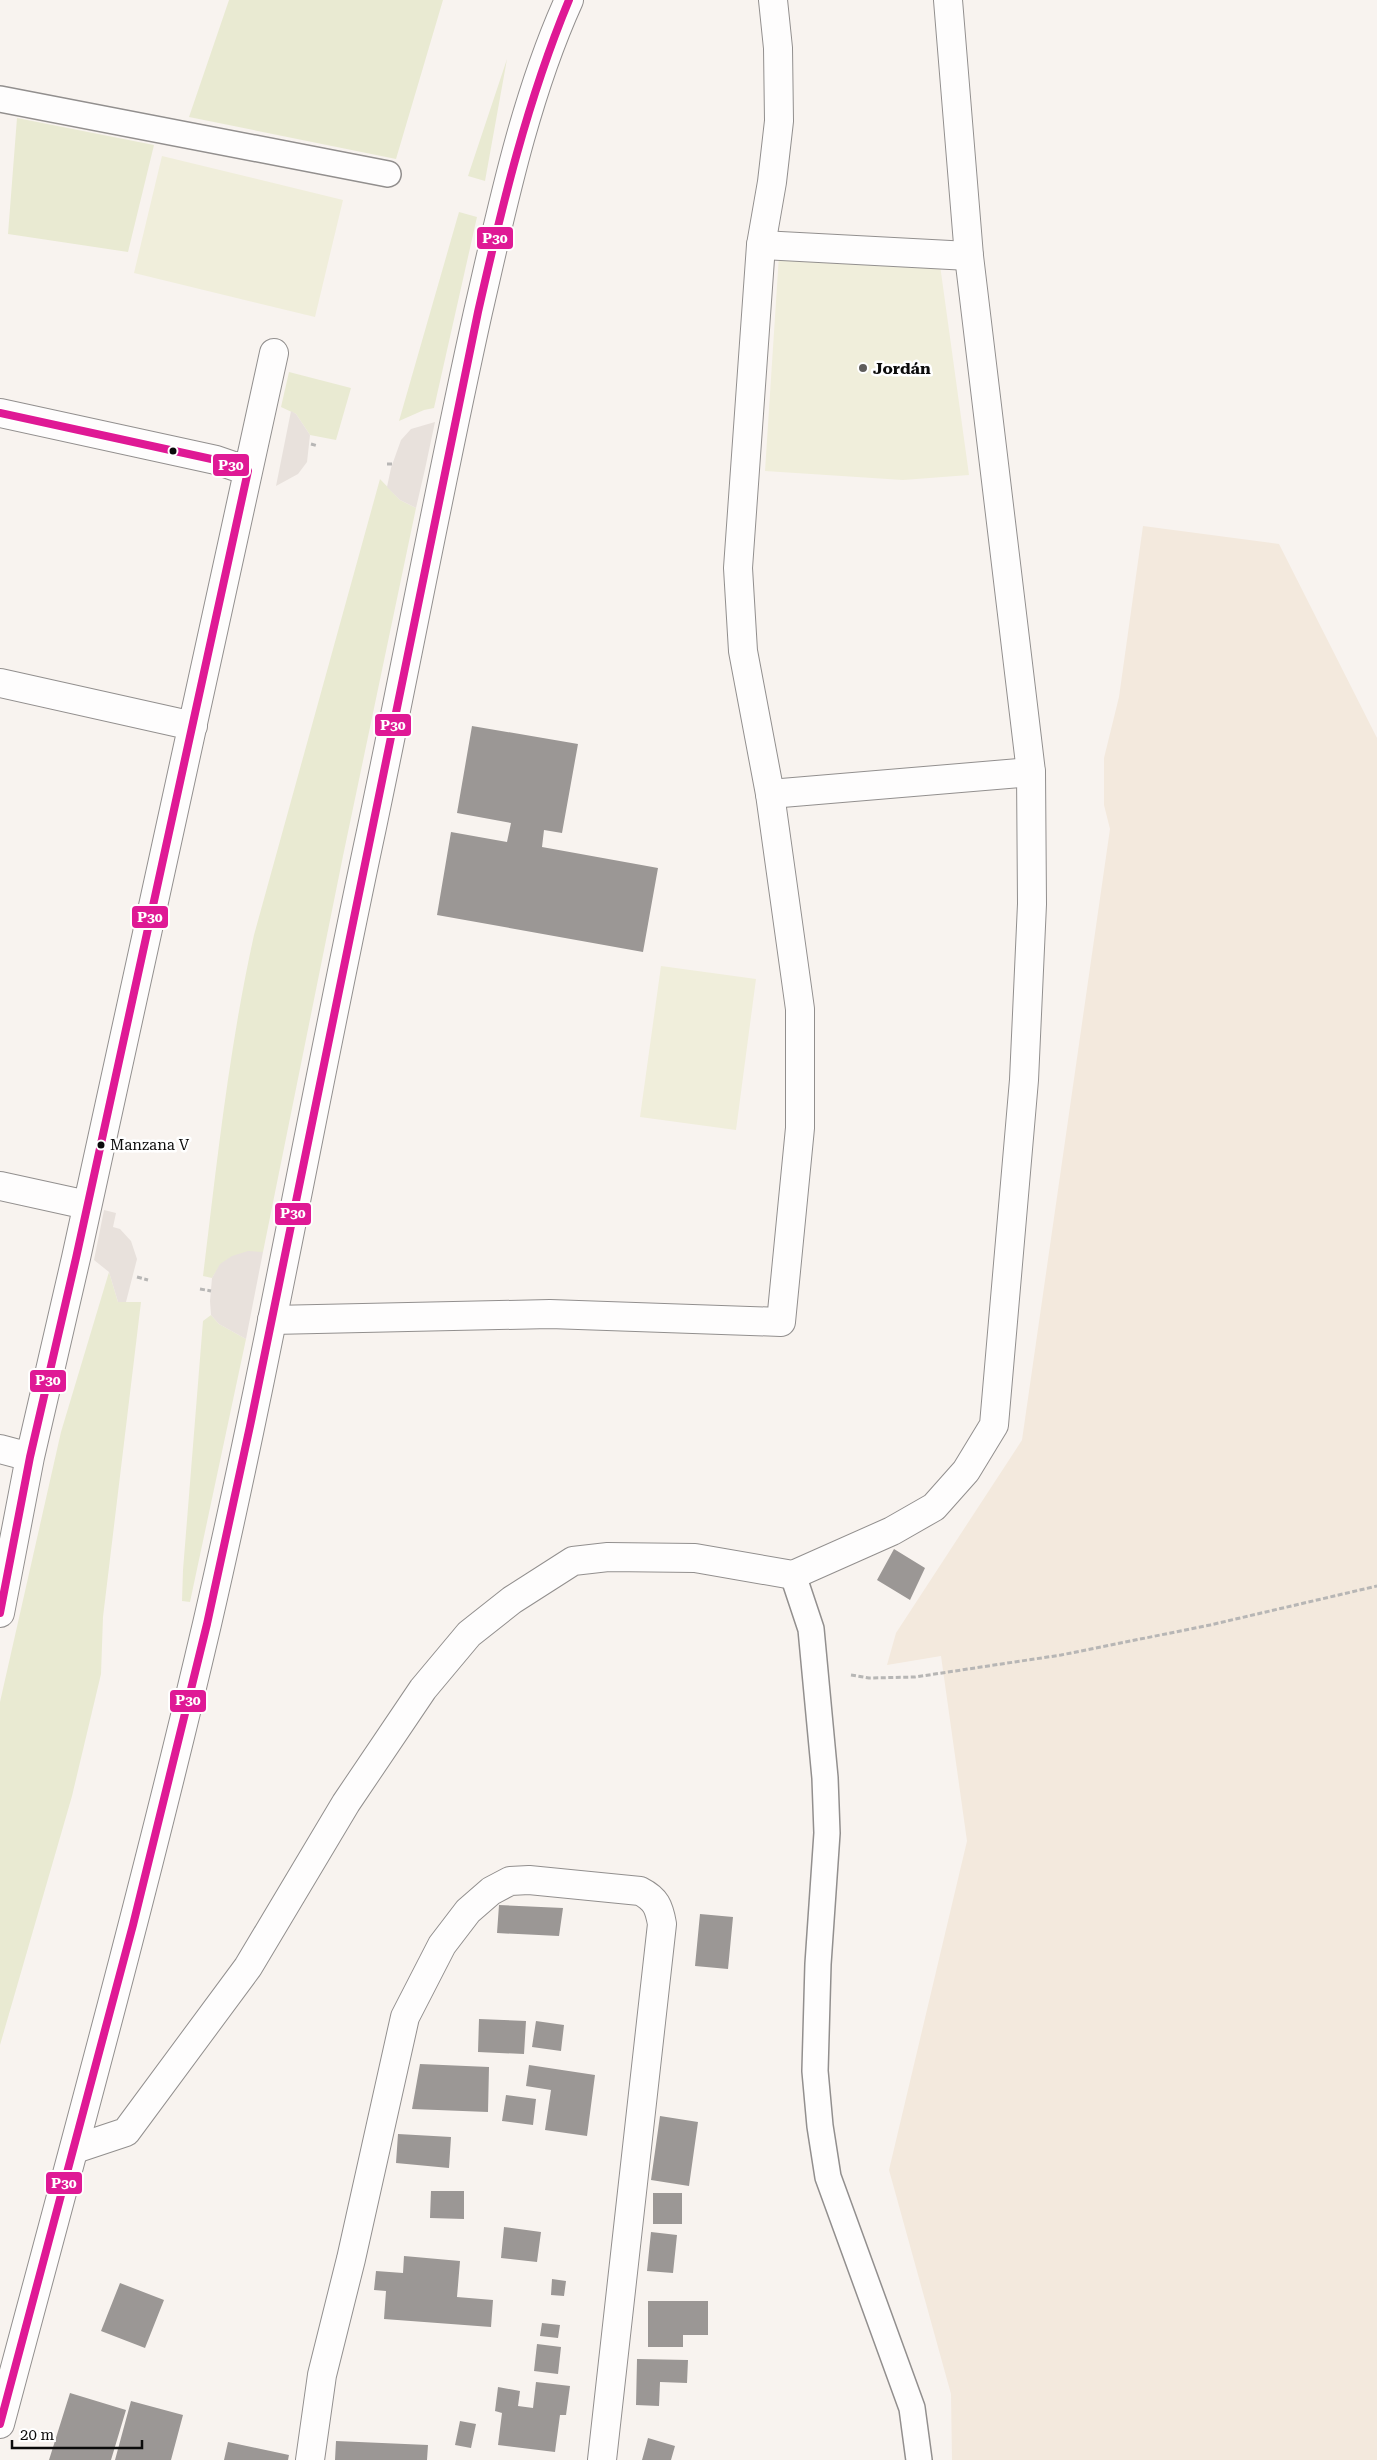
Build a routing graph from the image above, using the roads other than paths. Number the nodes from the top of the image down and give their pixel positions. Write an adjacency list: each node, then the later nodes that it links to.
1 (569, 0): 17 (street)
2 (773, 0): 6 (street)
3 (948, 0): 7 (street)
4 (0, 99): 5 (lane)
5 (388, 174)
6 (761, 246): 7 (street); 14 (street)
7 (969, 256): 13 (street)
8 (274, 353): 10 (street)
9 (0, 413): 10 (street)
10 (248, 472): 12 (street)
11 (0, 683): 12 (street)
12 (193, 726): 16 (street)
13 (1031, 772): 14 (street); 20 (street)
14 (770, 794): 17 (street)
15 (0, 1186): 16 (street)
16 (87, 1205): 19 (street)
17 (272, 1320): 22 (street)
18 (0, 1450): 19 (street)
19 (30, 1457): 21 (street)
20 (793, 1574): 22 (street); 26 (lane)
21 (0, 1613)
22 (75, 2149): 23 (street)
23 (0, 2424)
24 (310, 2460): 25 (street)
25 (602, 2460)
26 (919, 2460)

